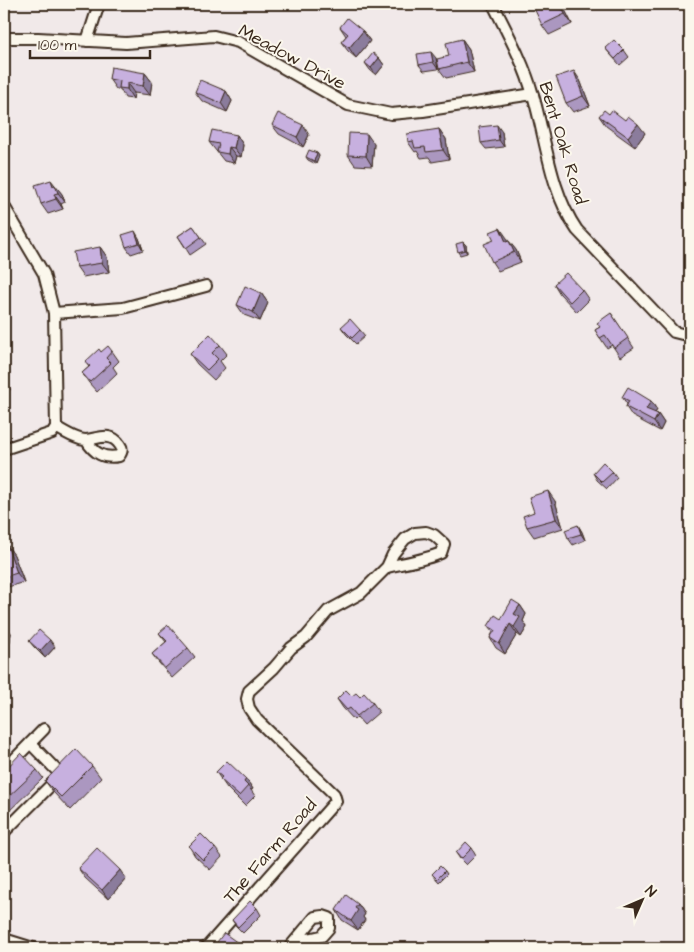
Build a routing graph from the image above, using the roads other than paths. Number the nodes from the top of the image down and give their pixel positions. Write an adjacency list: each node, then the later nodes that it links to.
1 (99, 4): 4 (street)
2 (493, 4): 5 (street, Bent Oak Road)
3 (4, 38): 4 (street, Meadow Drive)
4 (87, 41): 5 (street, Meadow Drive)
5 (533, 94): 9 (street, Bent Oak Road)
6 (4, 206): 8 (street)
7 (206, 286): 8 (street)
8 (54, 313): 10 (street)
9 (690, 333)
10 (56, 427): 11 (street); 12 (street)
11 (86, 440)
12 (4, 449)
13 (386, 567): 13 (street, The Farm Road); 20 (street, The Farm Road)
14 (44, 729): 15 (street)
15 (30, 743): 16 (street); 17 (street)
16 (4, 770)
17 (4, 831)
18 (4, 940): 19 (street)
19 (33, 948)
20 (206, 948)

